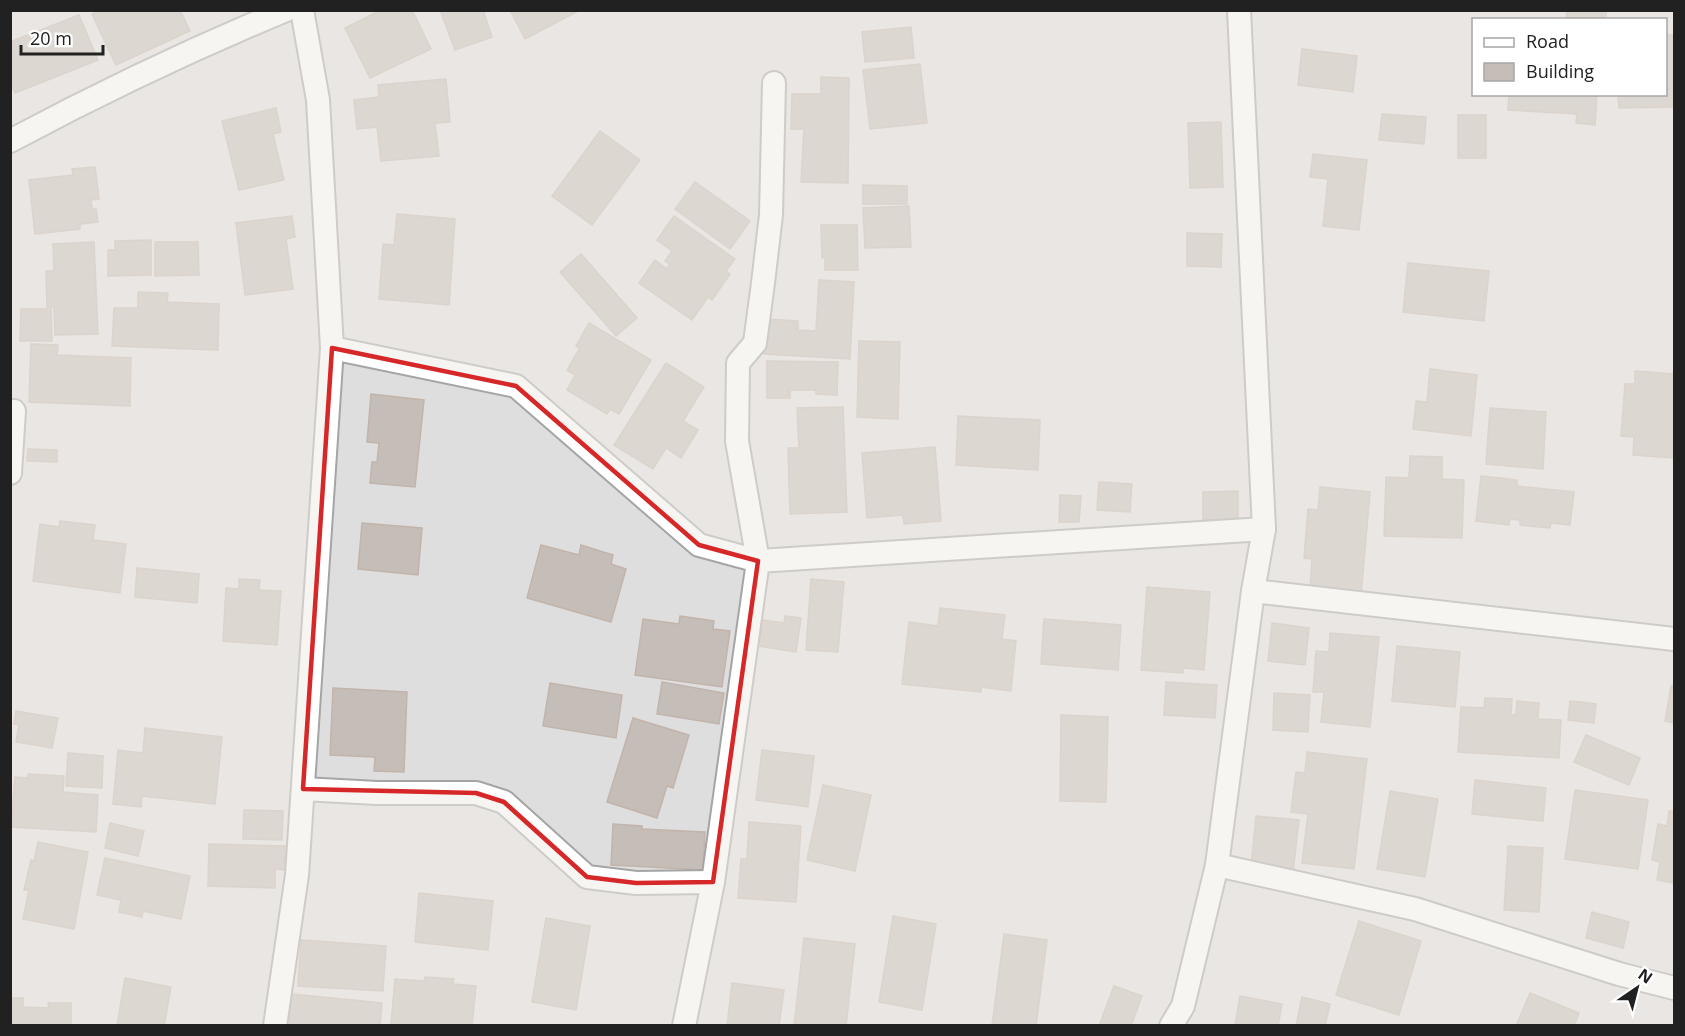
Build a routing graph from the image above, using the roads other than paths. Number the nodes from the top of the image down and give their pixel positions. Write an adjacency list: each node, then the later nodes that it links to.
1 (286, 10): 5 (street)
2 (302, 10): 6 (street)
3 (1239, 10): 9 (street)
4 (774, 83): 10 (street)
5 (10, 141)
6 (332, 348): 10 (street); 13 (street)
7 (14, 411): 8 (street)
8 (10, 473)
9 (1264, 529): 10 (street); 11 (street)
10 (758, 561): 15 (street)
11 (1252, 591): 12 (street); 14 (street)
12 (1674, 639)
13 (303, 789): 15 (street); 17 (street)
14 (1217, 865): 16 (street); 19 (street)
15 (713, 882): 18 (street)
16 (1674, 988)
17 (275, 1026)
18 (684, 1026)
19 (1171, 1026)

